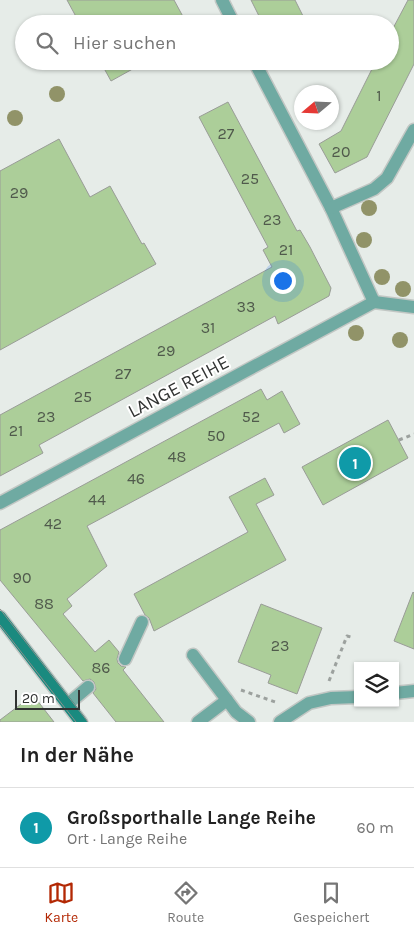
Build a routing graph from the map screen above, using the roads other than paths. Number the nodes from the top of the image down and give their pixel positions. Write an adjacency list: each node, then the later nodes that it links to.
1 (222, 0): 2 (street)
2 (230, 15)
3 (259, 70): 5 (street)
4 (412, 138): 5 (street)
5 (331, 208): 6 (street)
6 (374, 302): 7 (street); 8 (street, LANGE REIHE)
7 (414, 307)
8 (0, 503)
9 (0, 617): 18 (main road)
10 (142, 622): 12 (street)
11 (193, 655): 17 (street)
12 (125, 659)
13 (88, 687): 18 (street)
14 (414, 691): 15 (street)
15 (399, 693)
16 (354, 697): 22 (street)
17 (227, 700): 20 (street); 21 (street)
18 (68, 704): 19 (main road)
19 (82, 722)
20 (198, 722)
21 (249, 722)
22 (280, 722)

